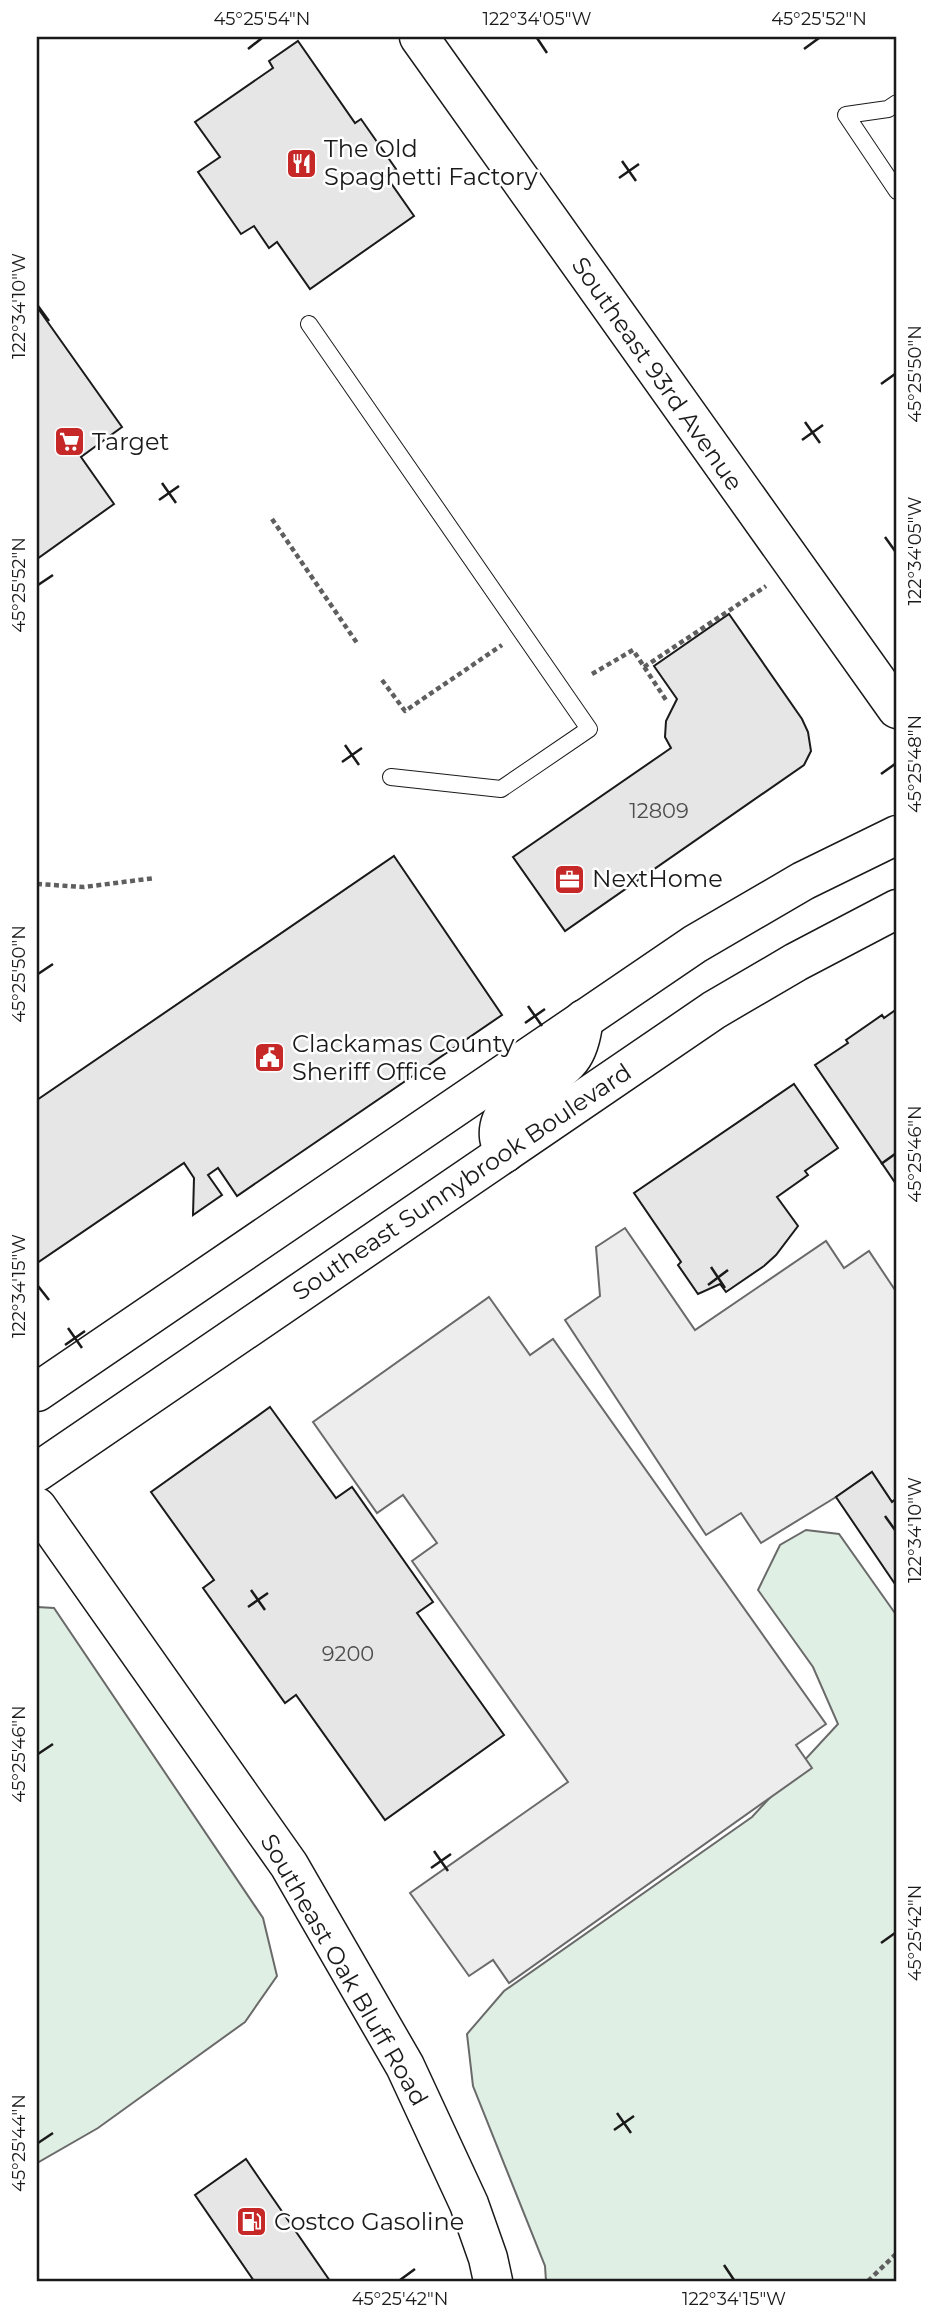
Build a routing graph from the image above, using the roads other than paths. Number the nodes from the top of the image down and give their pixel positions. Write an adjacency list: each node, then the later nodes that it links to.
1 (419, 37): 5 (main road, Southeast 93rd Avenue)
2 (897, 103): 3 (lane)
3 (897, 191)
4 (310, 324): 6 (lane)
5 (897, 709)
6 (391, 777)
7 (897, 835): 9 (main road)
8 (897, 909): 10 (main road, Southeast Sunnybrook Boulevard)
9 (584, 1019): 10 (main road); 11 (main road)
10 (505, 1153): 12 (main road, Southeast Sunnybrook Boulevard)
11 (37, 1392)
12 (37, 1472)
13 (37, 1507): 14 (main road, Southeast Oak Bluff Road)
14 (493, 2281)

